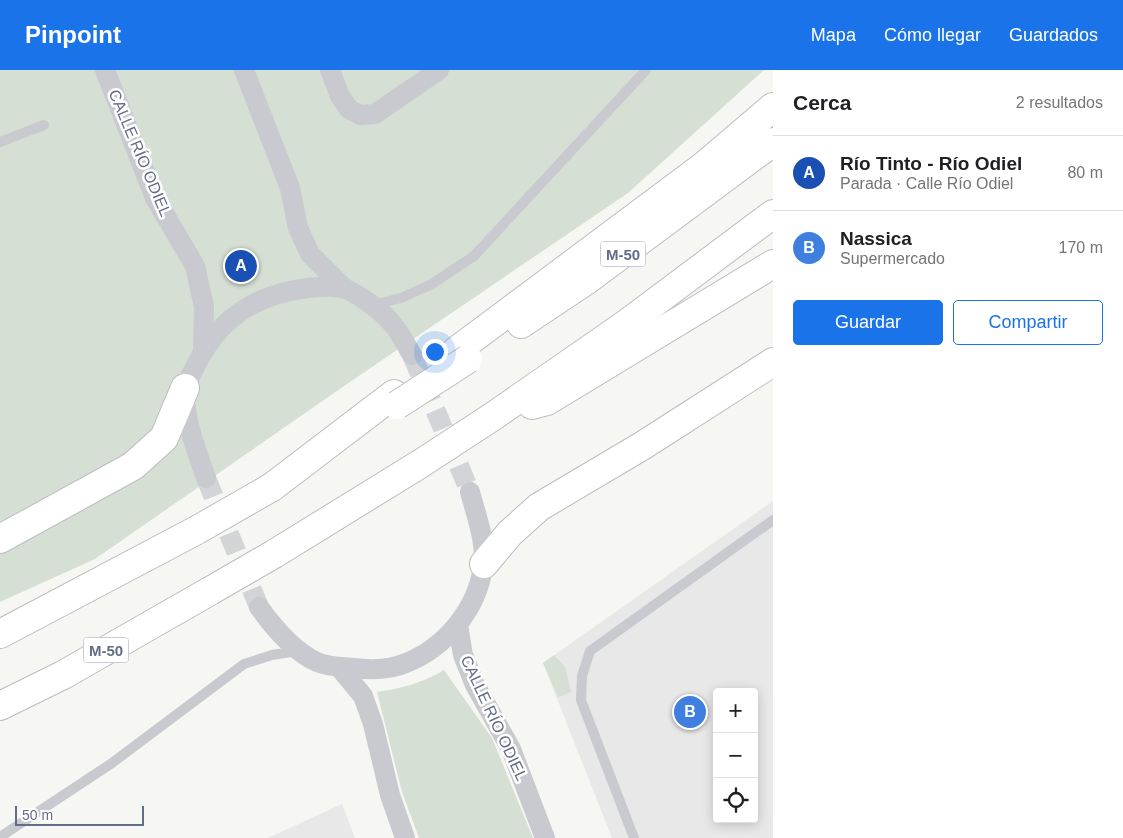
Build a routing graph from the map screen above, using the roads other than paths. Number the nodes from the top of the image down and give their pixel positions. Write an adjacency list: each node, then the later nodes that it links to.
1 (106, 70): 14 (street, CALLE RÍO ODIEL)
2 (244, 70): 12 (street)
3 (330, 70): 4 (street)
4 (438, 70)
5 (646, 70): 13 (lane)
6 (773, 107): 16 (highway)
7 (44, 124): 8 (lane)
8 (0, 142)
9 (773, 142): 16 (highway, M-50)
10 (773, 214): 20 (highway, M-50)
11 (773, 264): 20 (highway)
12 (345, 289): 13 (street); 14 (street)
13 (370, 305): 15 (street)
14 (203, 349): 19 (street)
15 (412, 355)
16 (462, 355): 29 (highway, M-50, bridge)
17 (773, 362): 21 (highway)
18 (773, 378): 21 (highway)
19 (185, 388): 22 (street); 25 (highway)
20 (494, 416): 32 (highway, M-50, bridge)
21 (642, 446): 26 (highway)
22 (206, 478)
23 (470, 492): 26 (street)
24 (773, 520): 36 (lane)
25 (0, 538)
26 (484, 564): 28 (street)
27 (259, 608): 30 (street)
28 (458, 625): 31 (street); 35 (street, CALLE RÍO ODIEL)
29 (0, 634)
30 (300, 650): 31 (street); 33 (lane)
31 (339, 667): 34 (street)
32 (0, 706)
33 (0, 837)
34 (406, 838)
35 (545, 838)
36 (634, 838)

